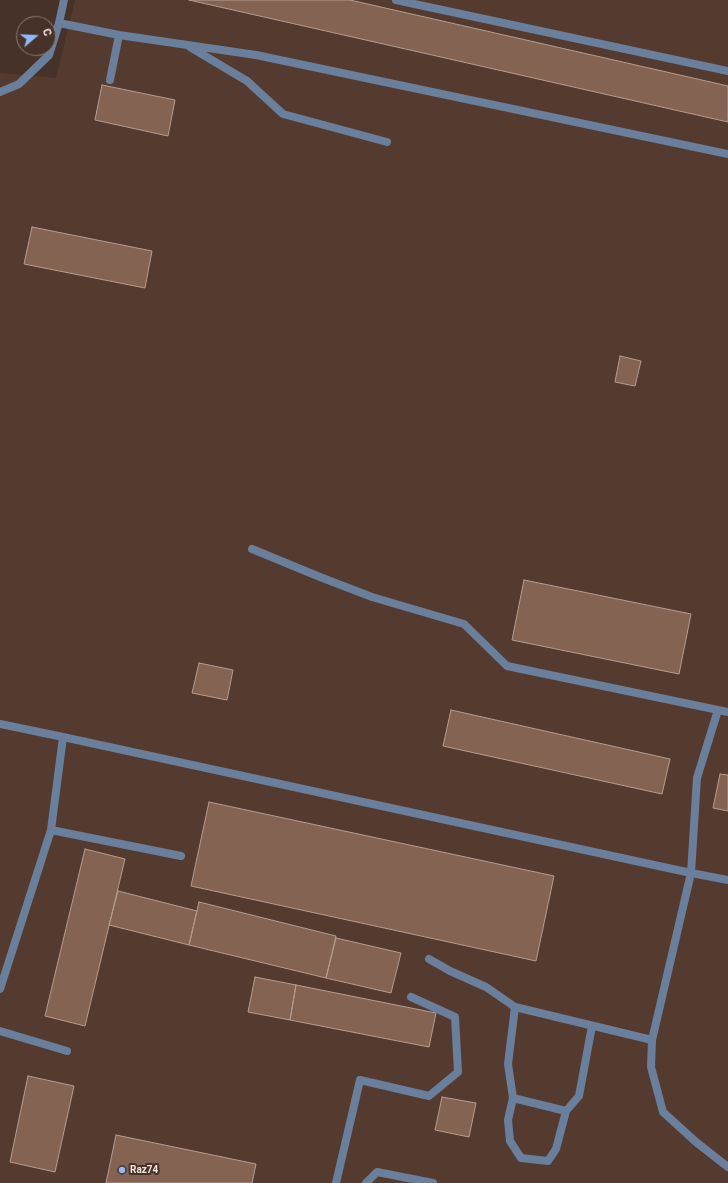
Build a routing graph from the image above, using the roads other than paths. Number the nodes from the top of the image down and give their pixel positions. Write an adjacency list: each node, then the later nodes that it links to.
1 (64, 0): 3 (lane)
2 (396, 0): 6 (lane)
3 (59, 23): 4 (lane); 8 (lane)
4 (119, 35): 5 (lane); 7 (lane)
5 (186, 45): 9 (lane); 10 (lane)
6 (728, 71)
7 (110, 80)
8 (0, 92)
9 (387, 142)
10 (728, 154)
11 (252, 549): 12 (lane)
12 (718, 710): 13 (lane); 18 (lane)
13 (728, 712)
14 (0, 724): 15 (lane)
15 (63, 737): 16 (lane); 18 (lane)
16 (51, 830): 17 (lane); 21 (lane)
17 (181, 856)
18 (691, 872): 19 (lane); 26 (lane)
19 (728, 880)
20 (428, 959): 23 (lane)
21 (0, 989)
22 (412, 997): 31 (lane)
23 (515, 1007): 24 (lane); 28 (lane)
24 (592, 1026): 26 (lane); 29 (lane)
25 (0, 1031): 27 (lane)
26 (652, 1040): 30 (lane)
27 (67, 1051)
28 (513, 1098): 29 (lane); 29 (lane)
29 (566, 1111)
30 (728, 1167)
31 (336, 1183)
32 (366, 1183): 33 (lane)
33 (433, 1183)

